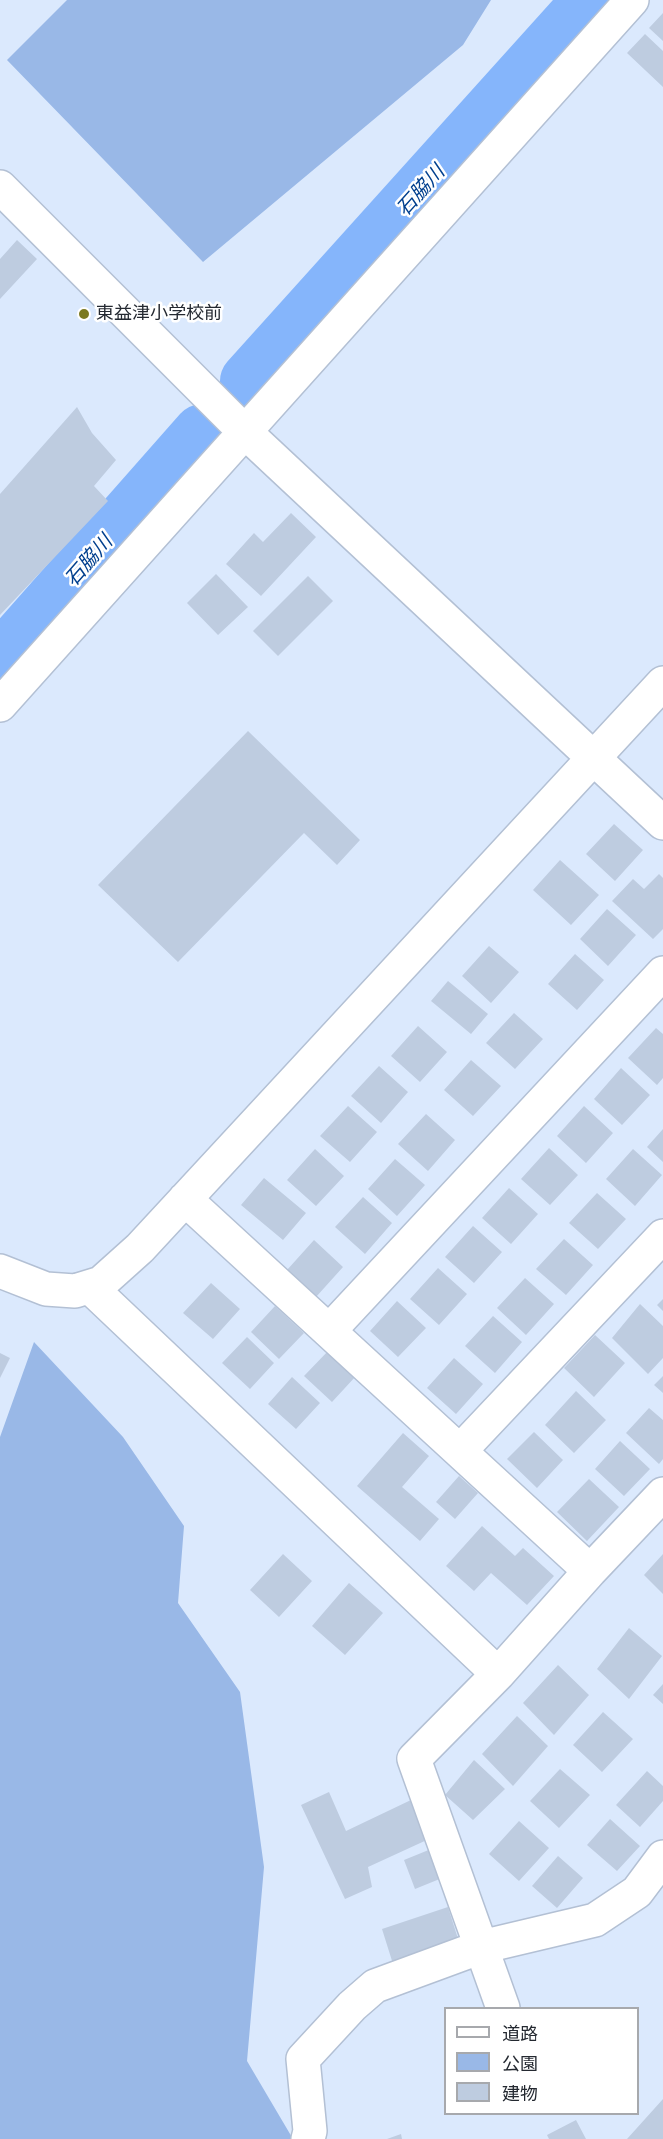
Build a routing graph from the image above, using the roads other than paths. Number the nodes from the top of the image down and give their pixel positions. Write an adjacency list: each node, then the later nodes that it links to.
1 (632, 0): 3 (street)
2 (6, 208): 3 (street)
3 (244, 431): 5 (street); 6 (street)
4 (663, 683): 6 (street)
5 (0, 705)
6 (593, 757): 7 (street); 9 (street)
7 (663, 823)
8 (663, 973): 13 (street)
9 (185, 1198): 12 (street); 13 (street)
10 (663, 1236): 14 (street)
11 (0, 1271): 12 (street)
12 (90, 1287): 17 (street)
13 (329, 1331): 14 (street)
14 (460, 1451): 16 (street)
15 (663, 1494): 16 (street)
16 (590, 1571): 17 (street)
17 (498, 1674): 19 (street)
18 (663, 1857): 19 (street)
19 (481, 1947): 20 (street); 21 (street)
20 (503, 2007)
21 (308, 2139)

